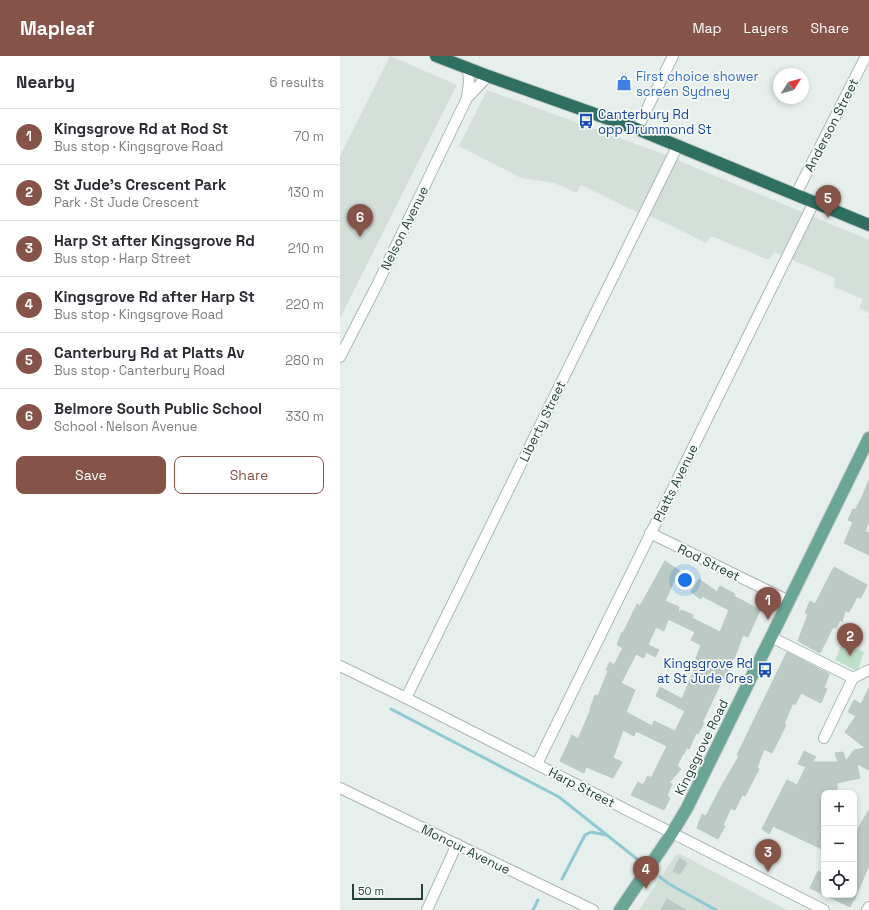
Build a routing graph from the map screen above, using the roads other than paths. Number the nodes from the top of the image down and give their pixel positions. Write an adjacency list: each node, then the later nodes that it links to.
1 (436, 56): 4 (highway)
2 (673, 56): 7 (street)
3 (866, 56): 9 (street, Anderson Street)
4 (468, 68): 5 (highway); 6 (street, Nelson Avenue)
5 (488, 76): 6 (street, Nelson Avenue); 7 (highway)
6 (467, 98): 12 (street, Nelson Avenue)
7 (637, 129): 8 (highway)
8 (678, 145): 9 (highway); 20 (street, Liberty Street)
9 (796, 194): 10 (highway)
10 (814, 202): 11 (highway); 14 (street, Platts Avenue)
11 (869, 225)
12 (340, 357)
13 (869, 438): 15 (main road, Kingsgrove Road)
14 (650, 533): 15 (street, Rod Street); 22 (street, Platts Avenue)
15 (789, 601): 16 (main road, Kingsgrove Road)
16 (771, 637): 19 (street); 24 (main road, Kingsgrove Road)
17 (341, 668): 20 (street, Harp Street)
18 (869, 670): 19 (street)
19 (853, 678): 21 (street)
20 (406, 698): 22 (street, Harp Street)
21 (824, 738)
22 (536, 764): 24 (street, Harp Street)
23 (340, 788): 25 (street, Moncur Avenue)
24 (672, 833): 29 (main road, Kingsgrove Road); 30 (street, Harp Street)
25 (457, 844): 27 (street); 28 (street, Moncur Avenue)
26 (869, 907): 31 (street)
27 (427, 910)
28 (593, 910)
29 (620, 910)
30 (824, 910)
31 (867, 910)

